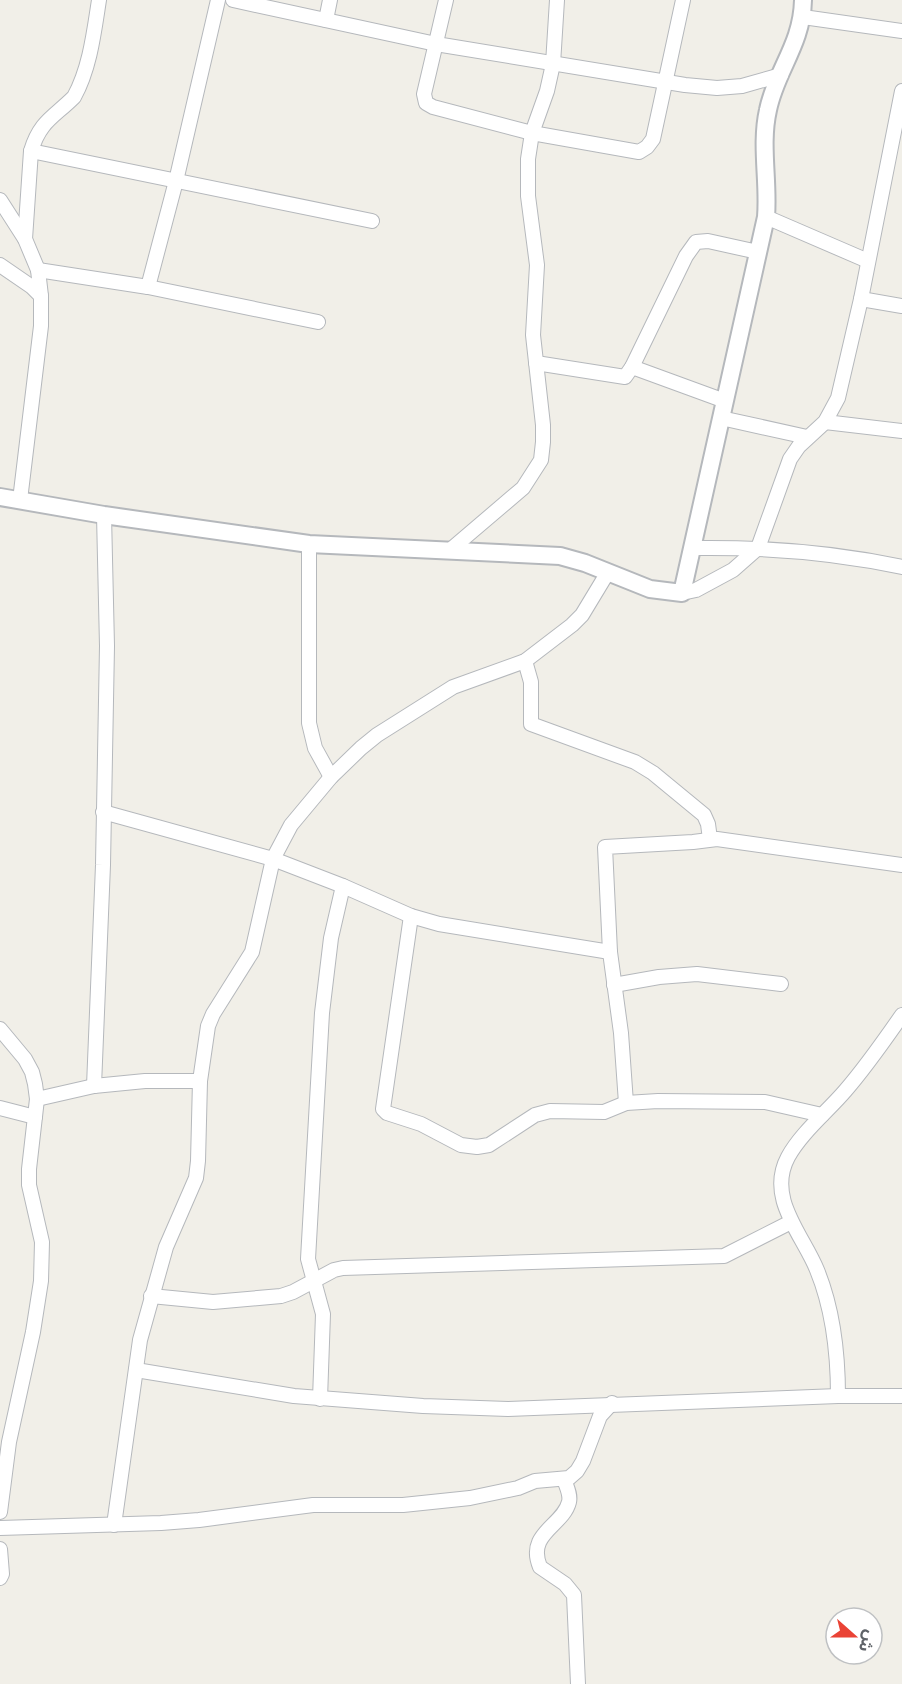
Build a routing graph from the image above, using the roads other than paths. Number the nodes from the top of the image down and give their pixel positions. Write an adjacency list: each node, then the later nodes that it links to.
1 (99, 0): 19 (street)
2 (218, 0): 20 (street)
3 (233, 0): 10 (street)
4 (330, 0): 10 (street)
5 (446, 0): 12 (street)
6 (557, 0): 13 (street)
7 (683, 0): 15 (street)
8 (803, 0): 9 (street)
9 (803, 17): 11 (street); 14 (street)
10 (326, 20): 12 (street)
11 (902, 32)
12 (436, 44): 13 (street); 17 (street)
13 (553, 64): 15 (street); 17 (street)
14 (781, 75): 15 (street); 22 (street)
15 (664, 82): 17 (street)
16 (902, 91): 18 (street)
17 (532, 133): 36 (street)
18 (896, 150): 26 (street)
19 (31, 151): 20 (street); 24 (street)
20 (176, 181): 23 (street); 31 (street)
21 (0, 200): 24 (street)
22 (766, 217): 25 (street); 26 (street)
23 (372, 221)
24 (25, 239): 28 (street)
25 (758, 252): 37 (street); 38 (street)
26 (868, 261): 33 (street)
27 (0, 265): 30 (street)
28 (38, 270): 31 (street); 32 (street)
29 (0, 272): 30 (street)
30 (17, 276): 32 (street)
31 (148, 287): 35 (street)
32 (41, 296): 44 (street)
33 (861, 300): 34 (street); 40 (street)
34 (902, 306)
35 (318, 322)
36 (536, 363): 37 (street); 49 (street)
37 (632, 367): 38 (street)
38 (725, 401): 39 (street)
39 (721, 418): 42 (street); 47 (street)
40 (825, 422): 41 (street); 42 (street)
41 (902, 431)
42 (807, 437): 48 (street)
43 (0, 497): 44 (street)
44 (20, 500): 45 (street)
45 (104, 515): 46 (street); 55 (street)
46 (309, 544): 49 (street); 54 (street)
47 (693, 548): 48 (street); 52 (street)
48 (758, 548): 50 (street); 52 (street)
49 (449, 551): 51 (street)
50 (902, 567)
51 (608, 572): 52 (street); 53 (street)
52 (682, 593)
53 (525, 661): 54 (street); 56 (street)
54 (331, 777): 57 (street)
55 (103, 812): 57 (street); 67 (street)
56 (710, 839): 58 (street); 61 (street)
57 (273, 859): 59 (street); 66 (street)
58 (902, 865)
59 (343, 886): 60 (street); 74 (street)
60 (411, 916): 61 (street); 69 (street)
61 (610, 952): 63 (street)
62 (781, 984): 63 (street)
63 (614, 985): 69 (street)
64 (902, 1015): 71 (street)
65 (0, 1029): 68 (street)
66 (200, 1080): 67 (street); 75 (street)
67 (94, 1086): 68 (street)
68 (37, 1099): 72 (street)
69 (626, 1103): 71 (street)
70 (0, 1108): 72 (street)
71 (822, 1115): 73 (street)
72 (35, 1117): 82 (street)
73 (790, 1222): 74 (street); 77 (street)
74 (314, 1280): 75 (street); 79 (street)
75 (151, 1296): 76 (street)
76 (136, 1370): 79 (street); 83 (street)
77 (838, 1396): 78 (street); 80 (street)
78 (902, 1396)
79 (320, 1399): 80 (street)
80 (612, 1403): 81 (street)
81 (564, 1479): 83 (street); 87 (street)
82 (0, 1512)
83 (114, 1525): 84 (street)
84 (0, 1528)
85 (0, 1549): 86 (street)
86 (0, 1578)
87 (578, 1684)

